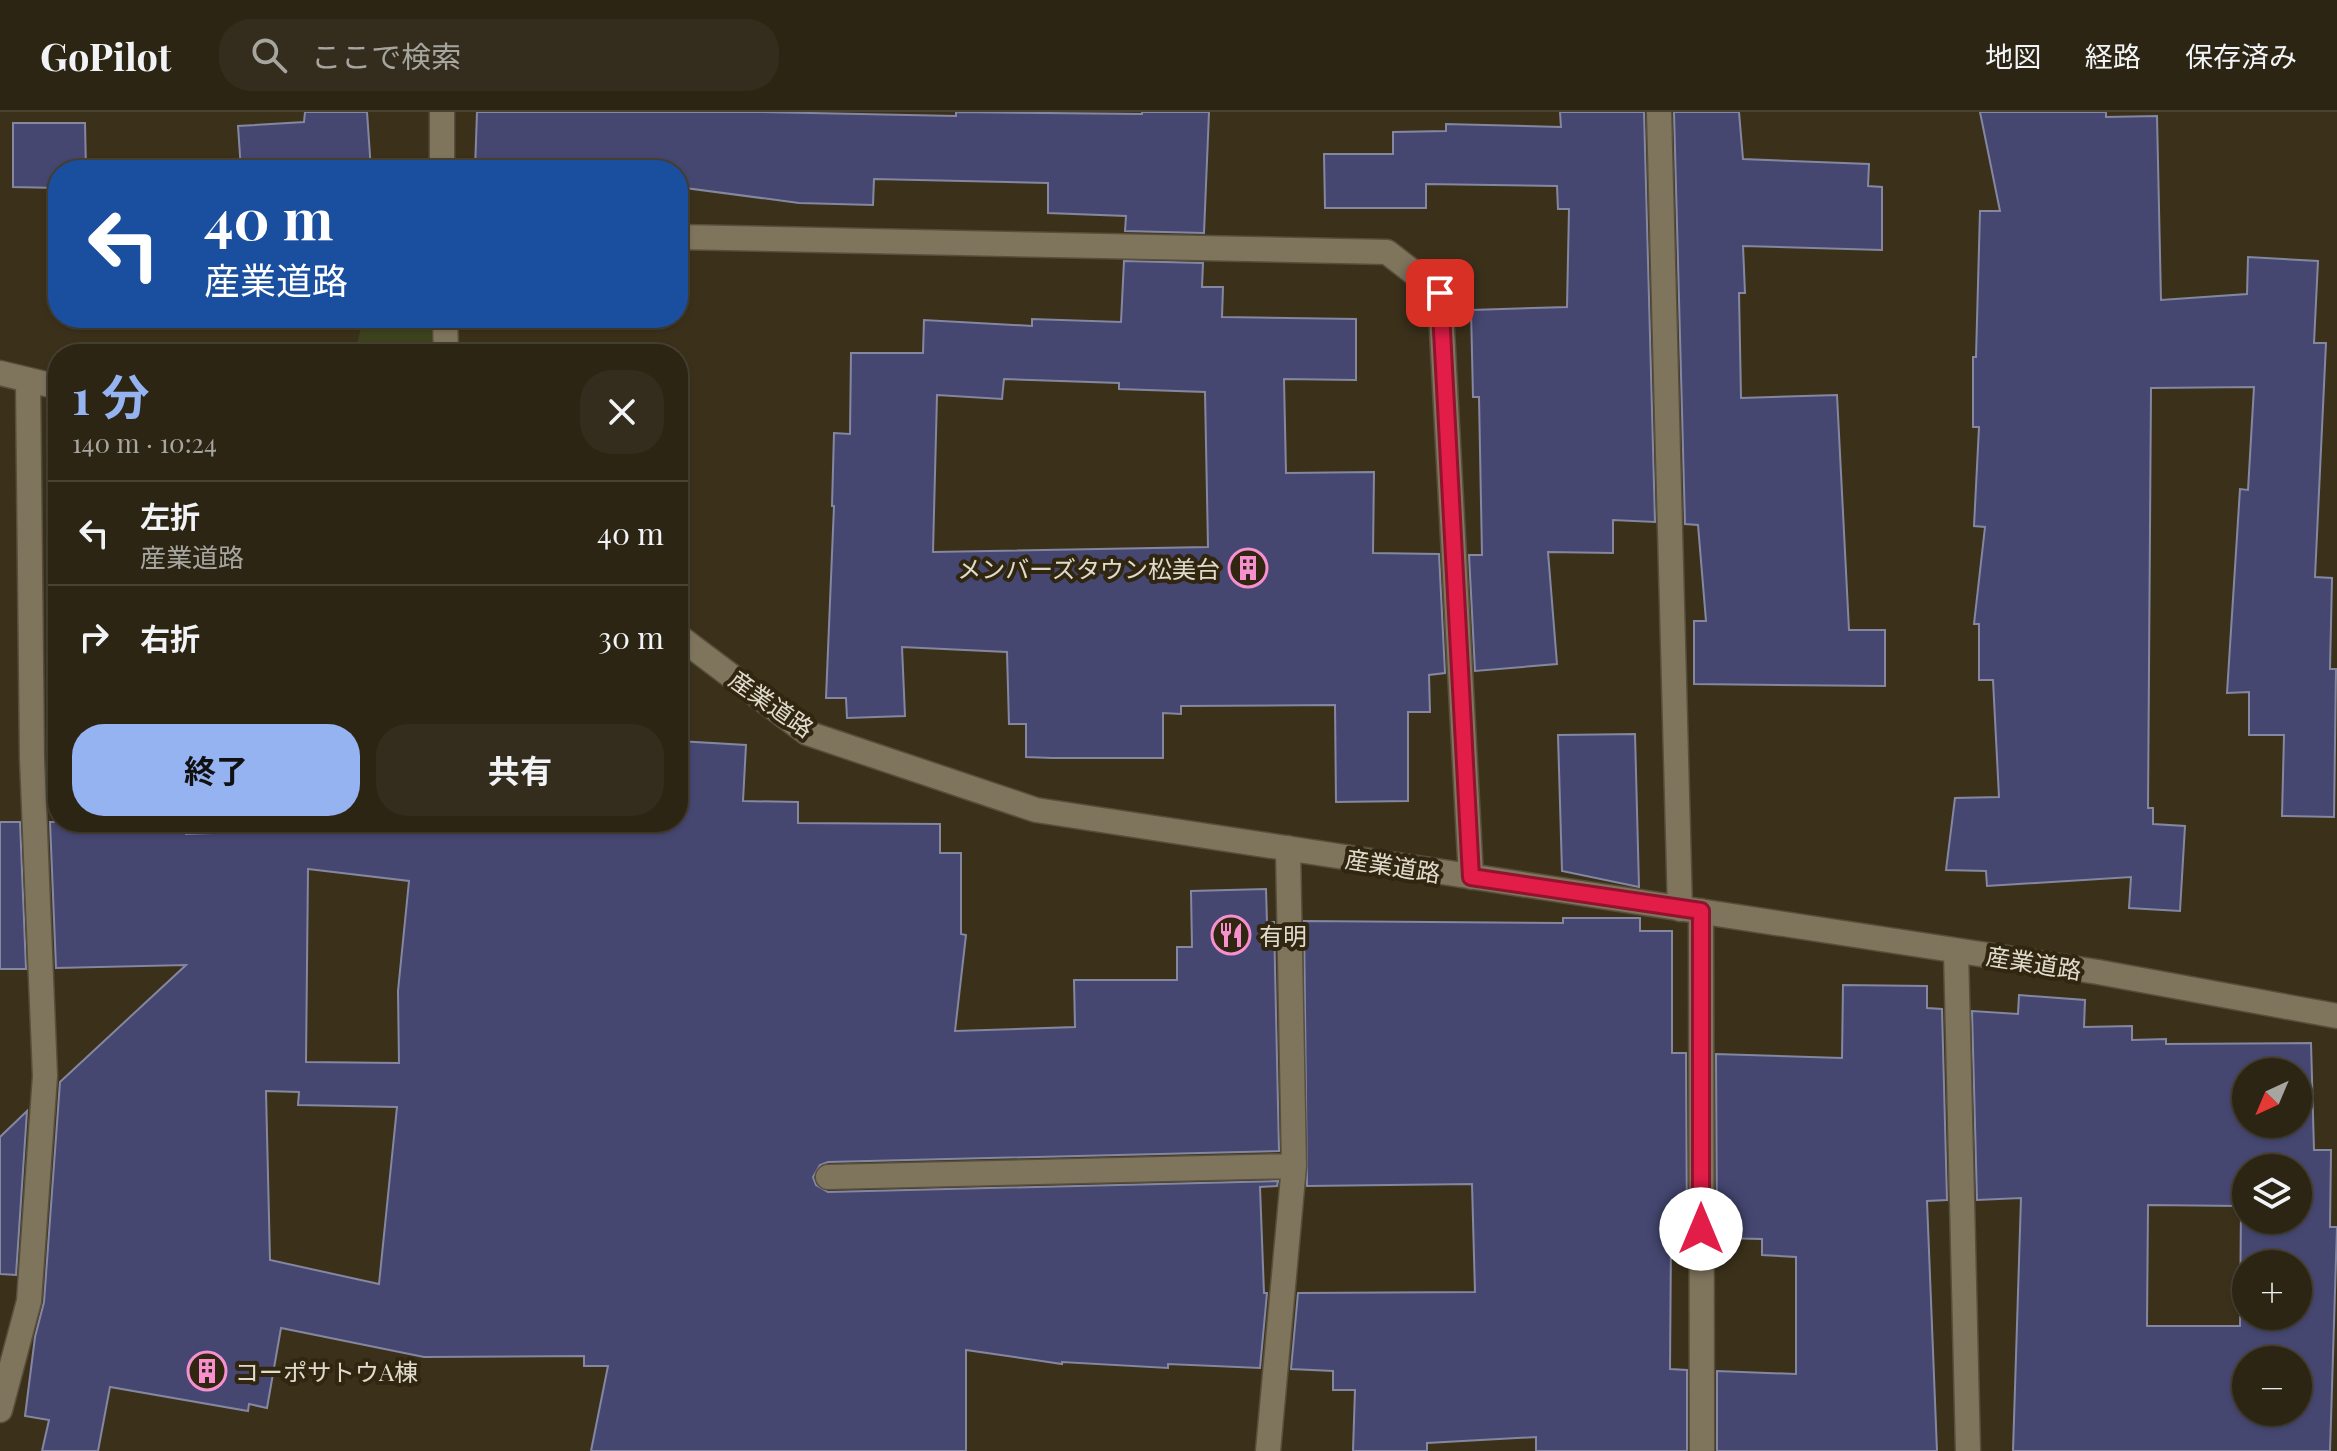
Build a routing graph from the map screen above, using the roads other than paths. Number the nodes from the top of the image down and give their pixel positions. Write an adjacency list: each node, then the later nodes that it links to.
1 (442, 112): 3 (street)
2 (1659, 112): 11 (street)
3 (442, 160)
4 (688, 237): 10 (street)
5 (0, 373): 6 (street)
6 (28, 381): 7 (street); 16 (street)
7 (48, 385)
8 (688, 644): 9 (street, 産業道路)
9 (1288, 848): 10 (street, 産業道路); 14 (street)
10 (1471, 877): 11 (street, 産業道路)
11 (1690, 910): 12 (street, 産業道路); 18 (street)
12 (1956, 951): 13 (street, 産業道路); 19 (street)
13 (2337, 1016)
14 (1294, 1166): 15 (street); 17 (street)
15 (828, 1177)
16 (0, 1410)
17 (1268, 1451)
18 (1702, 1451)
19 (1968, 1451)

